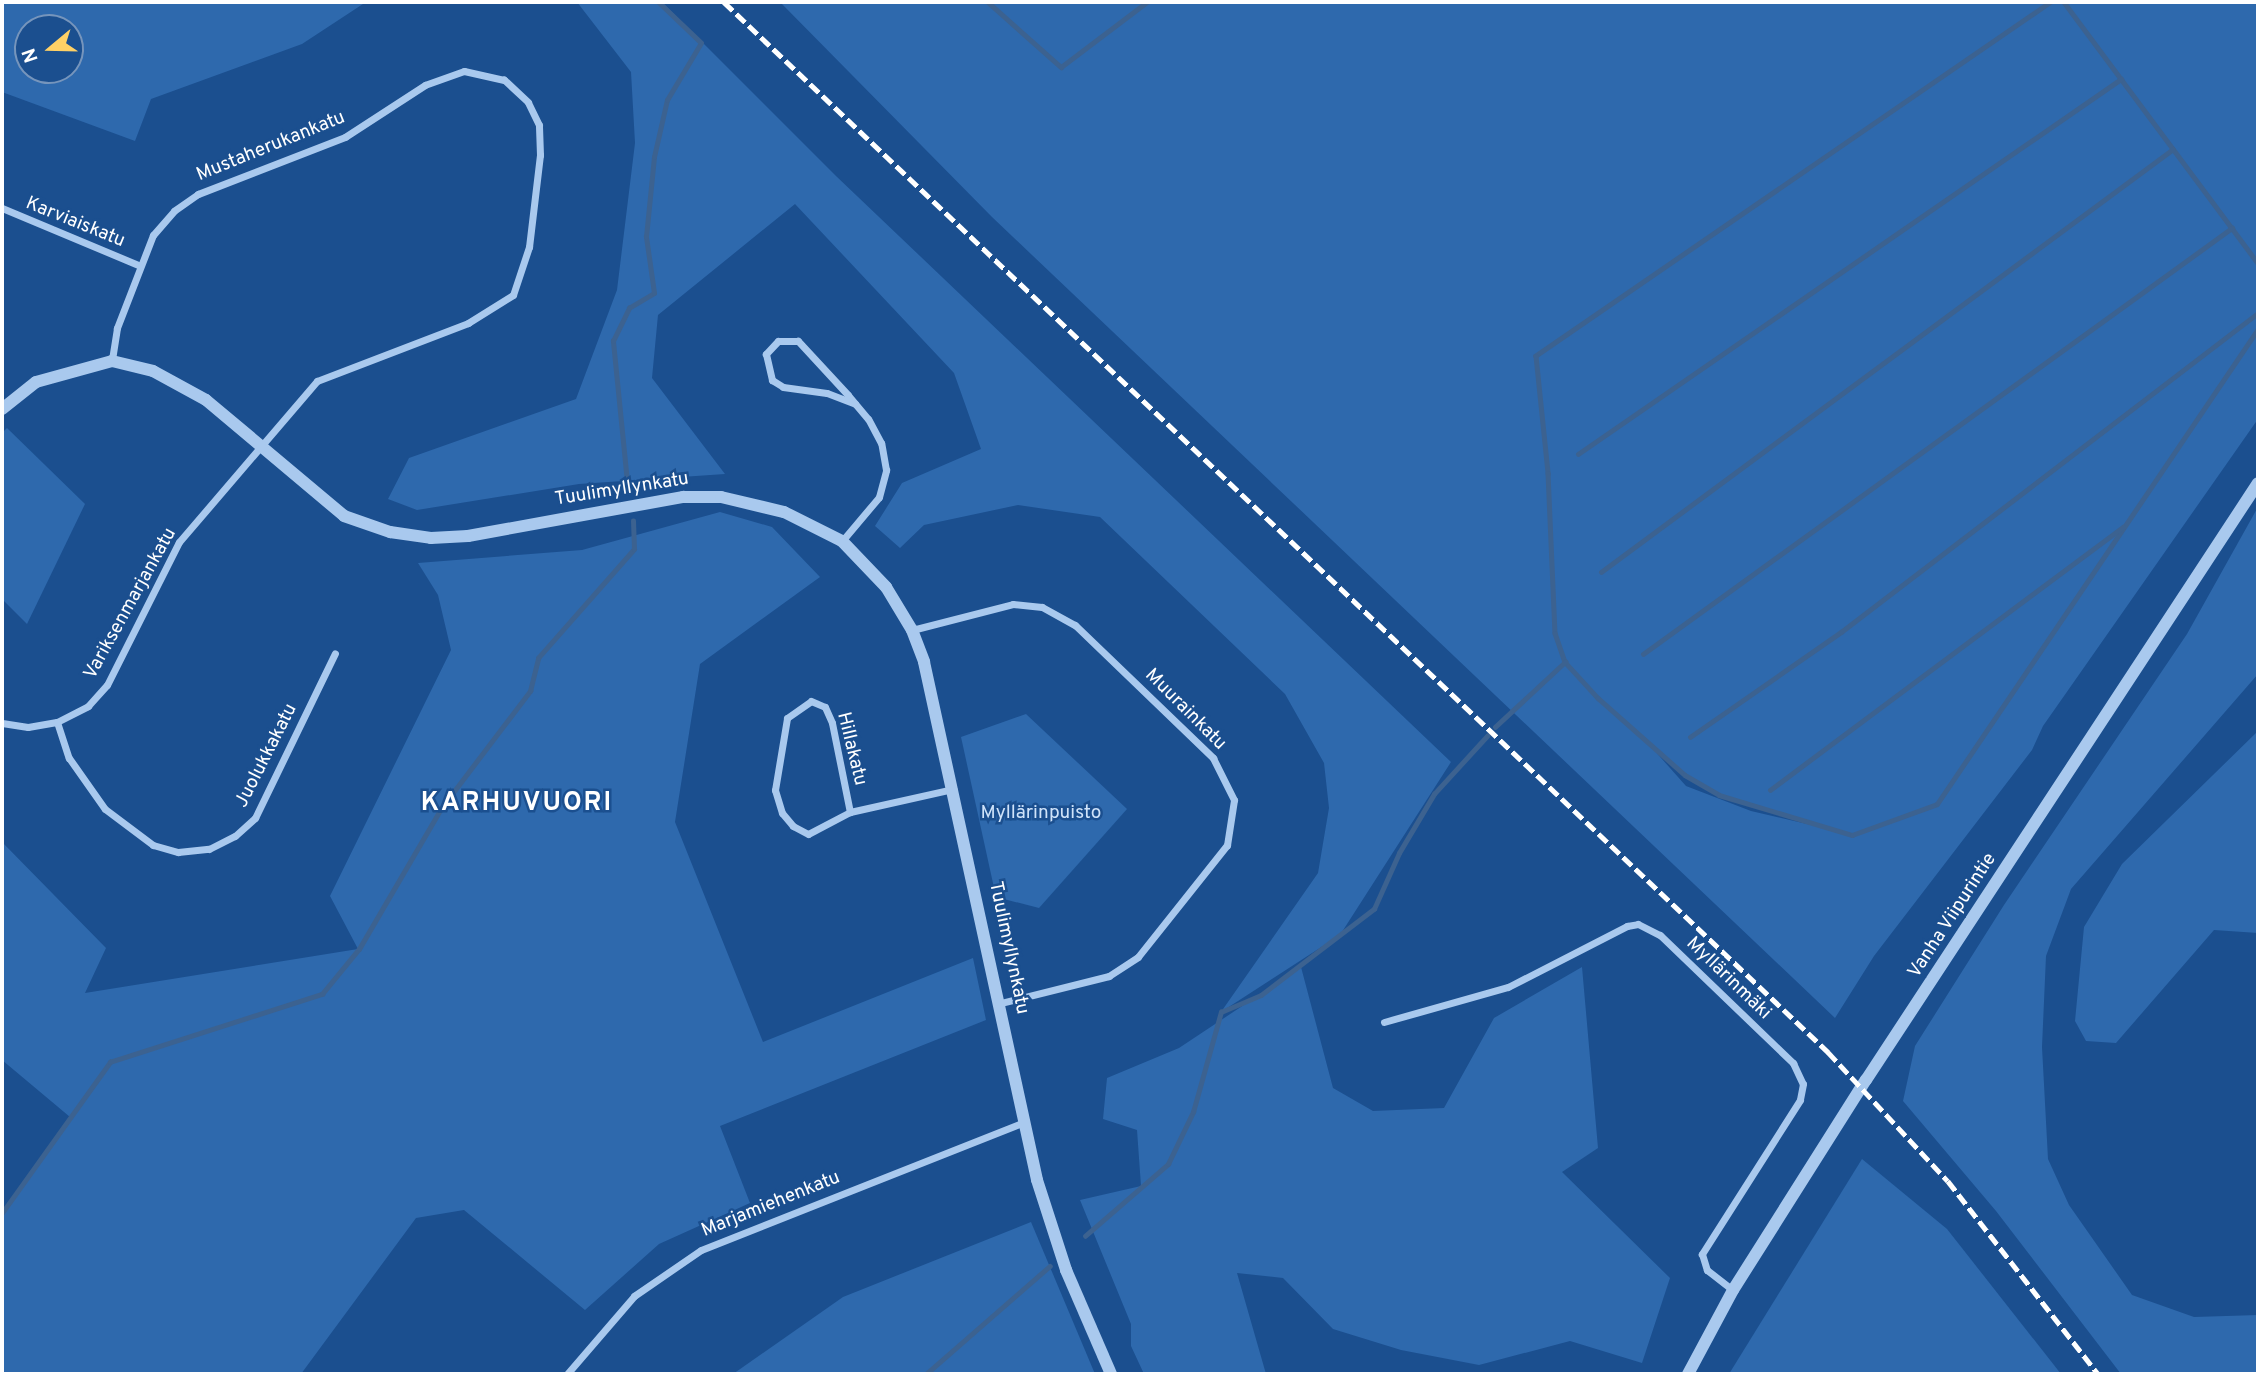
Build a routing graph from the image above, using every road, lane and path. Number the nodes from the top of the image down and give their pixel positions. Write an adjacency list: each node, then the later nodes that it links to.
1 (2, 208): 2 (street, Karviaiskatu)
2 (138, 265): 3 (street, Mustaherukankatu); 6 (street, Mustaherukankatu)
3 (112, 361): 5 (street); 6 (street, Tuulimyllynkatu)
4 (855, 404): 4 (street); 8 (street)
5 (2, 410)
6 (260, 446): 8 (street, Tuulimyllynkatu); 11 (street, Variksenmarjankatu)
7 (2258, 483): 18 (street, Vanha Viipurintie)
8 (842, 541): 9 (street, Tuulimyllynkatu)
9 (912, 630): 13 (street, Tuulimyllynkatu); 15 (street, Muurainkatu)
10 (335, 653): 11 (street, Juolukkakatu)
11 (57, 722): 12 (street, Variksenmarjankatu)
12 (2, 723)
13 (953, 789): 14 (street, Hillakatu); 15 (street, Tuulimyllynkatu)
14 (850, 812): 14 (street, Hillakatu)
15 (1001, 1003): 17 (street, Tuulimyllynkatu)
16 (1384, 1022): 18 (street, Myllärinmäki)
17 (1025, 1122): 19 (street, Marjamiehenkatu); 20 (street, Tuulimyllynkatu)
18 (1733, 1290): 21 (street, Vanha Viipurintie)
19 (567, 1374)
20 (1111, 1374)
21 (1688, 1374)

